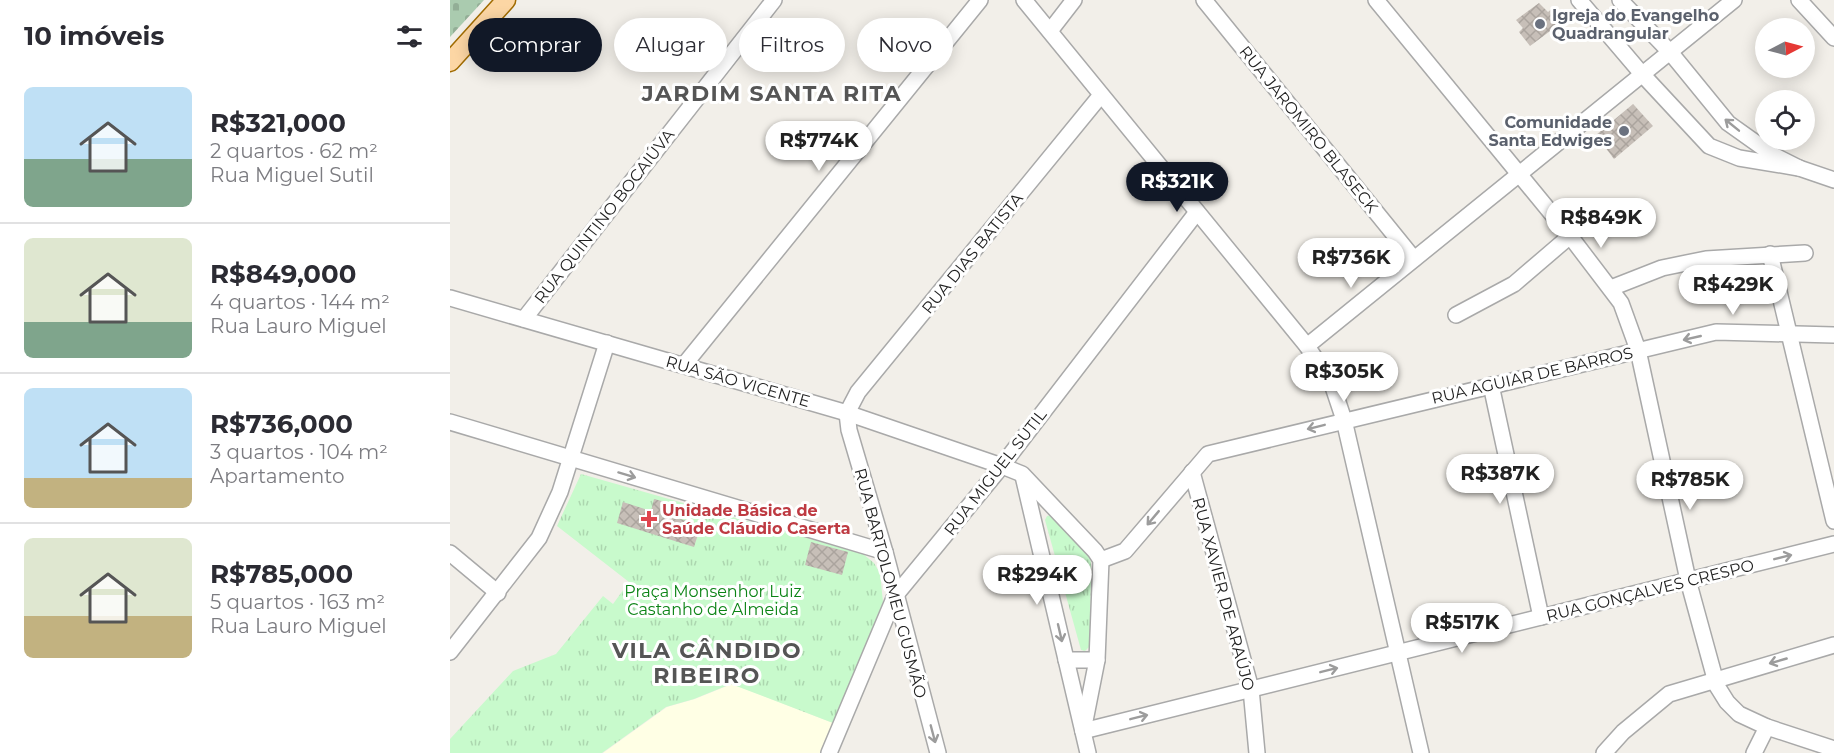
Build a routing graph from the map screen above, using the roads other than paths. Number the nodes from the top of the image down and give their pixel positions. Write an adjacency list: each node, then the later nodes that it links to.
1 (506, 0): 15 (main road)
2 (774, 0): 29 (street, RUA QUINTINO BOCAIÚVA)
3 (980, 0): 35 (street)
4 (1024, 0): 12 (street)
5 (1074, 0): 12 (street)
6 (1204, 0): 25 (street, RUA JAROMIRO BLASECK)
7 (1376, 0): 19 (street)
8 (1579, 0): 16 (street)
9 (1620, 0): 14 (street)
10 (1734, 0): 14 (street)
11 (1799, 0): 13 (street)
12 (1050, 32): 17 (street)
13 (1834, 38)
14 (1670, 52): 16 (street); 18 (street, one-way to 14)
15 (450, 62)
16 (1642, 74): 18 (street); 19 (street)
17 (1101, 95): 21 (street); 37 (street, RUA DIAS BATISTA)
18 (1799, 168): 20 (street)
19 (1519, 174): 22 (street); 25 (street)
20 (1834, 180)
21 (1197, 212): 33 (street); 41 (street, RUA MIGUEL SUTIL)
22 (1570, 236): 26 (street); 28 (street)
23 (1805, 253): 24 (street)
24 (1770, 254): 26 (street); 30 (street)
25 (1414, 259): 33 (street)
26 (1611, 288): 34 (street)
27 (450, 298): 29 (street, RUA SÃO VICENTE)
28 (1456, 315)
29 (524, 319): 32 (street, RUA SÃO VICENTE)
30 (1789, 334): 31 (street, RUA AGUIAR DE BARROS); 34 (street, RUA AGUIAR DE BARROS, one-way to 34); 46 (street)
31 (1834, 335)
32 (607, 343): 35 (street, RUA SÃO VICENTE); 40 (street)
33 (1307, 346): 38 (street)
34 (1638, 350): 36 (street, RUA AGUIAR DE BARROS); 51 (street)
35 (684, 365): 37 (street, RUA SÃO VICENTE)
36 (1491, 385): 38 (street, RUA AGUIAR DE BARROS); 54 (street)
37 (847, 413): 41 (street, RUA SÃO VICENTE); 48 (street, RUA BARTOLOMEU GUSMÃO)
38 (1344, 420): 42 (street, RUA AGUIAR DE BARROS, one-way to 42); 57 (street)
39 (450, 422): 40 (street)
40 (570, 458): 48 (street, one-way to 48); 52 (street)
41 (1002, 466): 43 (street, RUA SÃO VICENTE); 53 (street, RUA MIGUEL SUTIL)
42 (1192, 472): 50 (street, RUA AGUIAR DE BARROS, one-way to 50); 61 (street, RUA XAVIER DE ARAÚJO)
43 (1022, 474): 44 (street); 45 (street)
44 (1052, 505): 45 (street); 50 (street)
45 (1032, 515): 58 (street, one-way to 58)
46 (1834, 520)
47 (1834, 544): 51 (street, RUA GONÇALVES CRESPO, one-way to 47)
48 (885, 552): 53 (street, RUA BARTOLOMEU GUSMÃO)
49 (450, 554): 52 (street)
50 (1101, 560): 59 (street)
51 (1688, 580): 54 (street, RUA GONÇALVES CRESPO); 60 (street)
52 (498, 593): 56 (street)
53 (895, 596): 65 (street, RUA MIGUEL SUTIL); 66 (street, RUA BARTOLOMEU GUSMÃO, one-way to 66)
54 (1541, 617): 57 (street, RUA GONÇALVES CRESPO)
55 (1834, 645): 60 (street, one-way to 60)
56 (450, 652)
57 (1398, 653): 61 (street, RUA GONÇALVES CRESPO, one-way to 57); 69 (street)
58 (1066, 660): 59 (street); 63 (street)
59 (1097, 660): 63 (street)
60 (1715, 679): 62 (street); 70 (street)
61 (1251, 689): 63 (street, RUA GONÇALVES CRESPO, one-way to 61); 68 (street, RUA XAVIER DE ARAÚJO)
62 (1767, 727): 64 (street); 71 (street)
63 (1083, 731): 67 (street)
64 (1834, 748)
65 (829, 753)
66 (938, 753)
67 (1088, 753)
68 (1257, 753)
69 (1421, 753)
70 (1604, 753)
71 (1754, 753)

